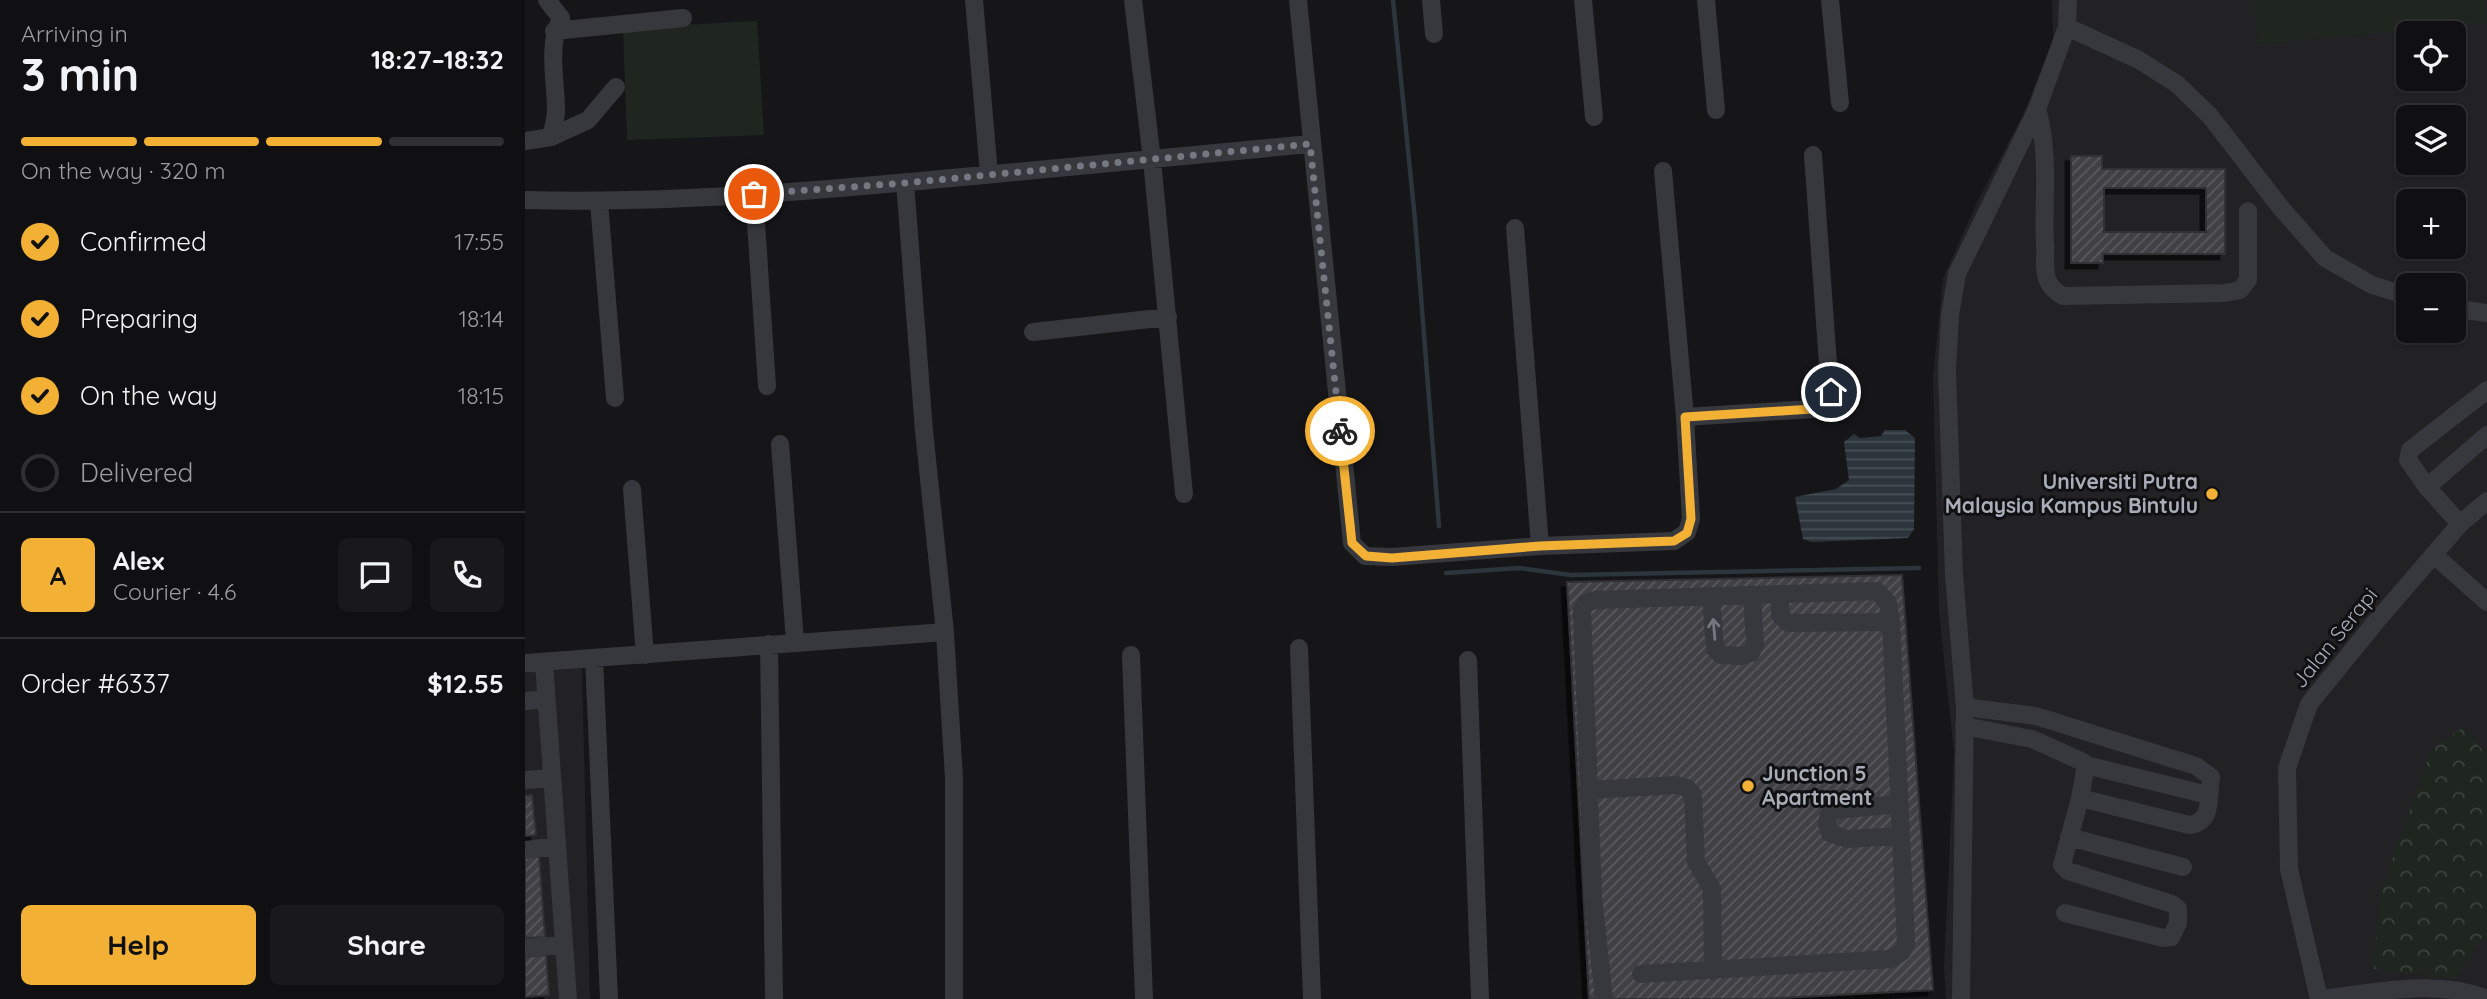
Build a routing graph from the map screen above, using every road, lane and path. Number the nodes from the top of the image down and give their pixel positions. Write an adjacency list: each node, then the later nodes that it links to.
1 (547, 0): 12 (street)
2 (974, 0): 25 (street)
3 (1133, 0): 23 (street)
4 (1298, 0): 21 (street)
5 (1431, 0): 13 (street)
6 (1583, 0): 18 (street)
7 (1706, 0): 17 (street)
8 (1830, 0): 15 (street)
9 (2068, 0): 11 (street)
10 (683, 18): 12 (street)
11 (2067, 27): 16 (street); 32 (street)
12 (554, 31): 19 (street)
13 (1434, 34)
14 (616, 87): 19 (street)
15 (1840, 103)
16 (2037, 109): 30 (street); 67 (street)
17 (1716, 110)
18 (1594, 117)
19 (551, 137): 20 (street)
20 (525, 141)
21 (1310, 144): 23 (street); 48 (street)
22 (1813, 155): 40 (street)
23 (1152, 160): 25 (street); 35 (street)
24 (1663, 171): 40 (street)
25 (989, 174): 26 (street)
26 (905, 183): 27 (street); 55 (street)
27 (754, 194): 29 (street); 37 (street)
28 (525, 200): 29 (street)
29 (599, 202): 39 (street)
30 (2248, 211)
31 (1515, 228): 48 (street)
32 (2396, 292)
33 (2466, 309): 34 (street)
34 (2487, 313)
35 (1168, 317): 36 (street); 45 (street)
36 (1033, 332)
37 (767, 386)
38 (2487, 390): 43 (street)
39 (615, 398)
40 (1685, 417): 48 (street)
41 (2487, 435): 43 (street)
42 (780, 444): 56 (street)
43 (2427, 487): 47 (street)
44 (632, 489): 59 (street)
45 (1184, 494)
46 (2487, 501): 47 (street, Jalan Serapi)
47 (2461, 524): 49 (street, Jalan Serapi)
48 (1540, 546)
49 (2434, 555): 53 (street); 95 (street, Jalan Serapi)
50 (1780, 594): 51 (street); 54 (street); 54 (street)
51 (1752, 595): 52 (street); 52 (street, one-way to 52)
52 (1711, 597): 72 (street)
53 (2487, 602)
54 (1891, 622): 75 (street)
55 (945, 632): 56 (street); 89 (street)
56 (795, 641): 57 (street)
57 (769, 644): 59 (street); 88 (street)
58 (1299, 648): 91 (street)
59 (645, 655): 61 (street)
60 (1132, 655): 90 (street)
61 (594, 658): 64 (street); 87 (street)
62 (1468, 660): 92 (street)
63 (525, 663): 64 (street)
64 (544, 663): 65 (street)
65 (546, 699): 66 (street); 70 (street)
66 (525, 701)
67 (1965, 707): 68 (street); 73 (street)
68 (1964, 726): 69 (street); 94 (street)
69 (2086, 765): 73 (street); 74 (street)
70 (552, 778): 71 (street); 78 (street)
71 (525, 780)
72 (1588, 790): 84 (street); 93 (street)
73 (2208, 795): 74 (street)
74 (2080, 798): 77 (street)
75 (1900, 804): 76 (street); 76 (street)
76 (1901, 836): 84 (street)
77 (2069, 837): 80 (street); 81 (street)
78 (557, 846): 79 (street); 82 (street)
79 (525, 850)
80 (2183, 867)
81 (2065, 913)
82 (564, 946): 83 (street); 86 (street)
83 (525, 948)
84 (1713, 971): 85 (street)
85 (1641, 974)
86 (568, 999)
87 (609, 999)
88 (774, 999)
89 (954, 999)
90 (1144, 999)
91 (1312, 999)
92 (1480, 999)
93 (1604, 999)
94 (1961, 999)
95 (2320, 999): 96 (street)
96 (2487, 999)

